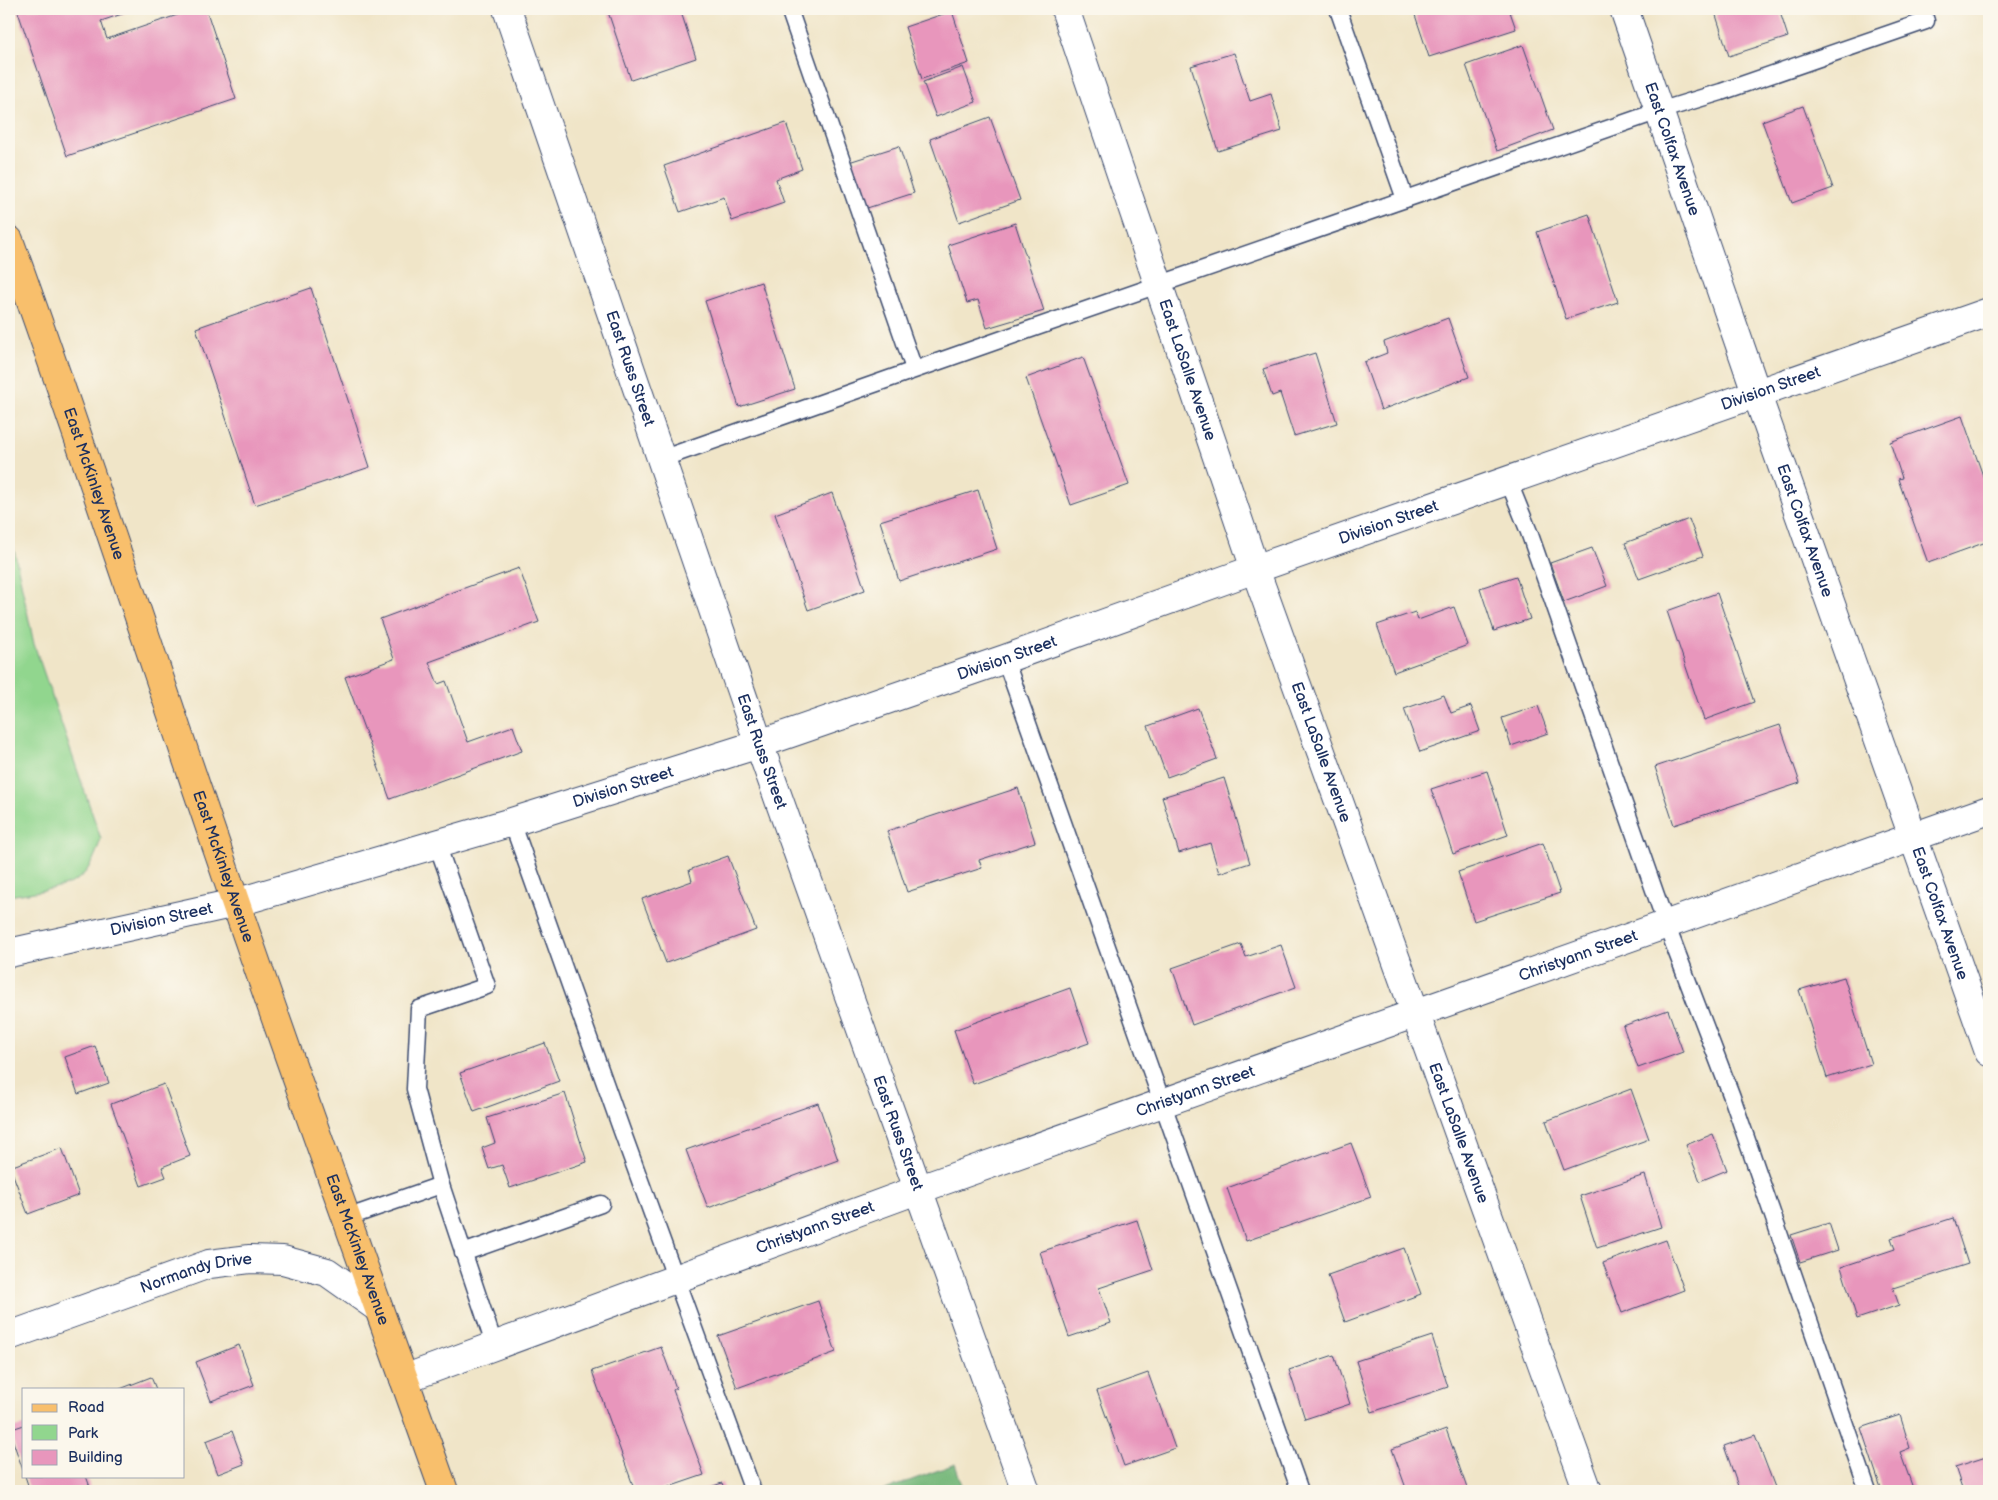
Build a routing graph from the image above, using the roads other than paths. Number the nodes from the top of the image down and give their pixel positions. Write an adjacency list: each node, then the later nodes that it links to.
1 (507, 9): 14 (street, East Russ Street)
2 (789, 9): 12 (lane)
3 (1065, 9): 10 (street, East LaSalle Avenue)
4 (1338, 9): 8 (lane)
5 (1624, 9): 7 (street, East Colfax Avenue)
6 (1922, 9): 7 (lane)
7 (1659, 111): 8 (lane); 13 (street, East Colfax Avenue)
8 (1405, 199): 10 (lane)
9 (9, 240): 23 (main road, East McKinley Avenue)
10 (1160, 285): 12 (lane); 16 (street, East LaSalle Avenue)
11 (1989, 312): 13 (street, Division Street)
12 (914, 369): 14 (lane)
13 (1756, 392): 15 (street, Division Street); 21 (street, East Colfax Avenue)
14 (661, 459): 18 (street, East Russ Street)
15 (1508, 480): 16 (street, Division Street); 24 (lane)
16 (1255, 569): 17 (street, Division Street); 26 (street, East LaSalle Avenue)
17 (1005, 659): 18 (street, Division Street); 28 (lane)
18 (759, 744): 20 (street, Division Street); 30 (street, East Russ Street)
19 (1989, 810): 21 (street, Christyann Street)
20 (512, 822): 22 (street, Division Street); 34 (lane)
21 (1913, 836): 24 (street, Christyann Street); 27 (street, East Colfax Avenue)
22 (437, 844): 23 (street, Division Street); 29 (lane)
23 (236, 903): 25 (street, Division Street); 32 (main road, East McKinley Avenue)
24 (1666, 924): 26 (street, Christyann Street); 44 (lane)
25 (9, 953)
26 (1416, 1013): 28 (street, Christyann Street); 43 (street, East LaSalle Avenue)
27 (1989, 1052)
28 (1161, 1104): 30 (street, Christyann Street); 42 (lane)
29 (440, 1185): 32 (lane); 33 (lane)
30 (917, 1190): 34 (street, Christyann Street); 41 (street, East Russ Street)
31 (601, 1204): 33 (lane)
32 (346, 1218): 35 (main road, East McKinley Avenue)
33 (463, 1253): 37 (lane)
34 (676, 1278): 37 (street, Christyann Street); 40 (lane)
35 (378, 1308): 36 (street, Normandy Drive); 38 (main road, East McKinley Avenue)
36 (9, 1336)
37 (494, 1344): 38 (street, Christyann Street)
38 (404, 1379): 39 (main road, East McKinley Avenue)
39 (444, 1491)
40 (753, 1491)
41 (1026, 1491)
42 (1300, 1491)
43 (1588, 1491)
44 (1868, 1491)

